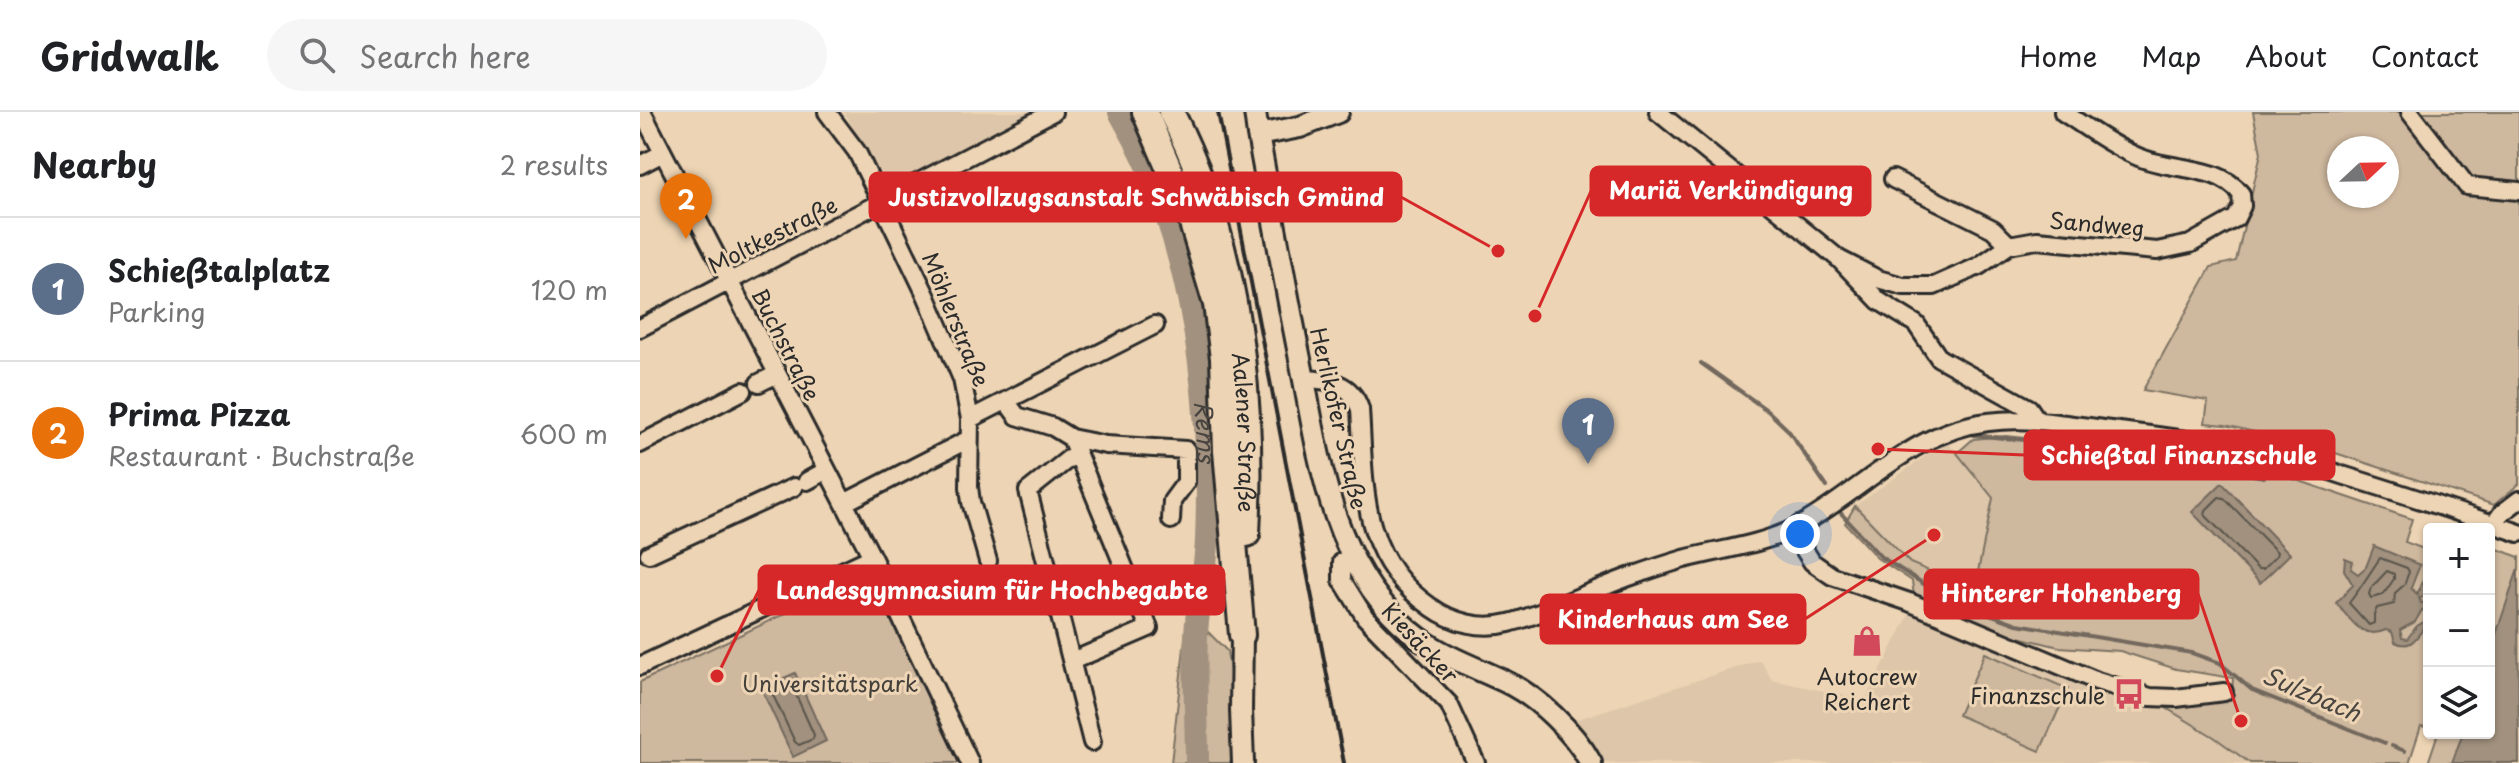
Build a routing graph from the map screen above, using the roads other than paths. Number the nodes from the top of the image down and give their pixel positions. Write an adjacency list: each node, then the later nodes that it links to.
1 (642, 112): 12 (street, Buchstraße)
2 (827, 112): 16 (street, Möhlerstraße)
3 (1053, 112): 16 (street, Moltkestraße)
4 (1145, 112): 43 (highway)
5 (1171, 112): 43 (highway, Aalener Straße)
6 (1255, 112): 11 (main road, Herlikofer Straße)
7 (1338, 112): 11 (main road)
8 (1658, 112): 18 (street)
9 (2063, 112): 17 (street, Sandweg)
10 (2410, 112): 15 (street)
11 (1258, 135): 23 (main road, Herlikofer Straße)
12 (663, 153): 13 (street); 19 (street, Buchstraße)
13 (640, 165)
14 (1893, 179): 17 (street)
15 (2519, 191)
16 (882, 202): 19 (street, Moltkestraße); 25 (street, Möhlerstraße)
17 (2009, 245): 18 (street, Sandweg)
18 (1839, 259): 26 (street)
19 (729, 281): 21 (street, Moltkestraße); 22 (street, Buchstraße)
20 (1155, 325): 24 (street)
21 (640, 328)
22 (777, 374): 28 (street); 30 (street, Buchstraße)
23 (1304, 379): 37 (street); 40 (main road, Herlikofer Straße)
24 (1006, 401): 25 (street); 29 (street)
25 (970, 419): 27 (street, Möhlerstraße)
26 (2038, 421): 34 (street); 37 (street)
27 (969, 439): 32 (street); 42 (street, Möhlerstraße)
28 (640, 444)
29 (1074, 446): 33 (street); 44 (street); 44 (street)
30 (827, 470): 32 (street, Buchstraße); 39 (street)
31 (2519, 500): 35 (street)
32 (844, 503): 41 (street, Buchstraße)
33 (1171, 520)
34 (2491, 523)
35 (2495, 523)
36 (2495, 524): 38 (street)
37 (1799, 525): 46 (street)
38 (2519, 533)
39 (649, 554)
40 (1352, 555): 50 (street, Kiesäcker); 51 (main road, Herlikofer Straße)
41 (872, 557): 45 (street); 48 (street, Buchstraße)
42 (988, 561)
43 (1242, 635): 49 (main road, Aalener Straße)
44 (1072, 661): 47 (street)
45 (640, 666)
46 (2224, 692)
47 (1092, 742)
48 (970, 763)
49 (1243, 763)
50 (1476, 763)
51 (1591, 763)

